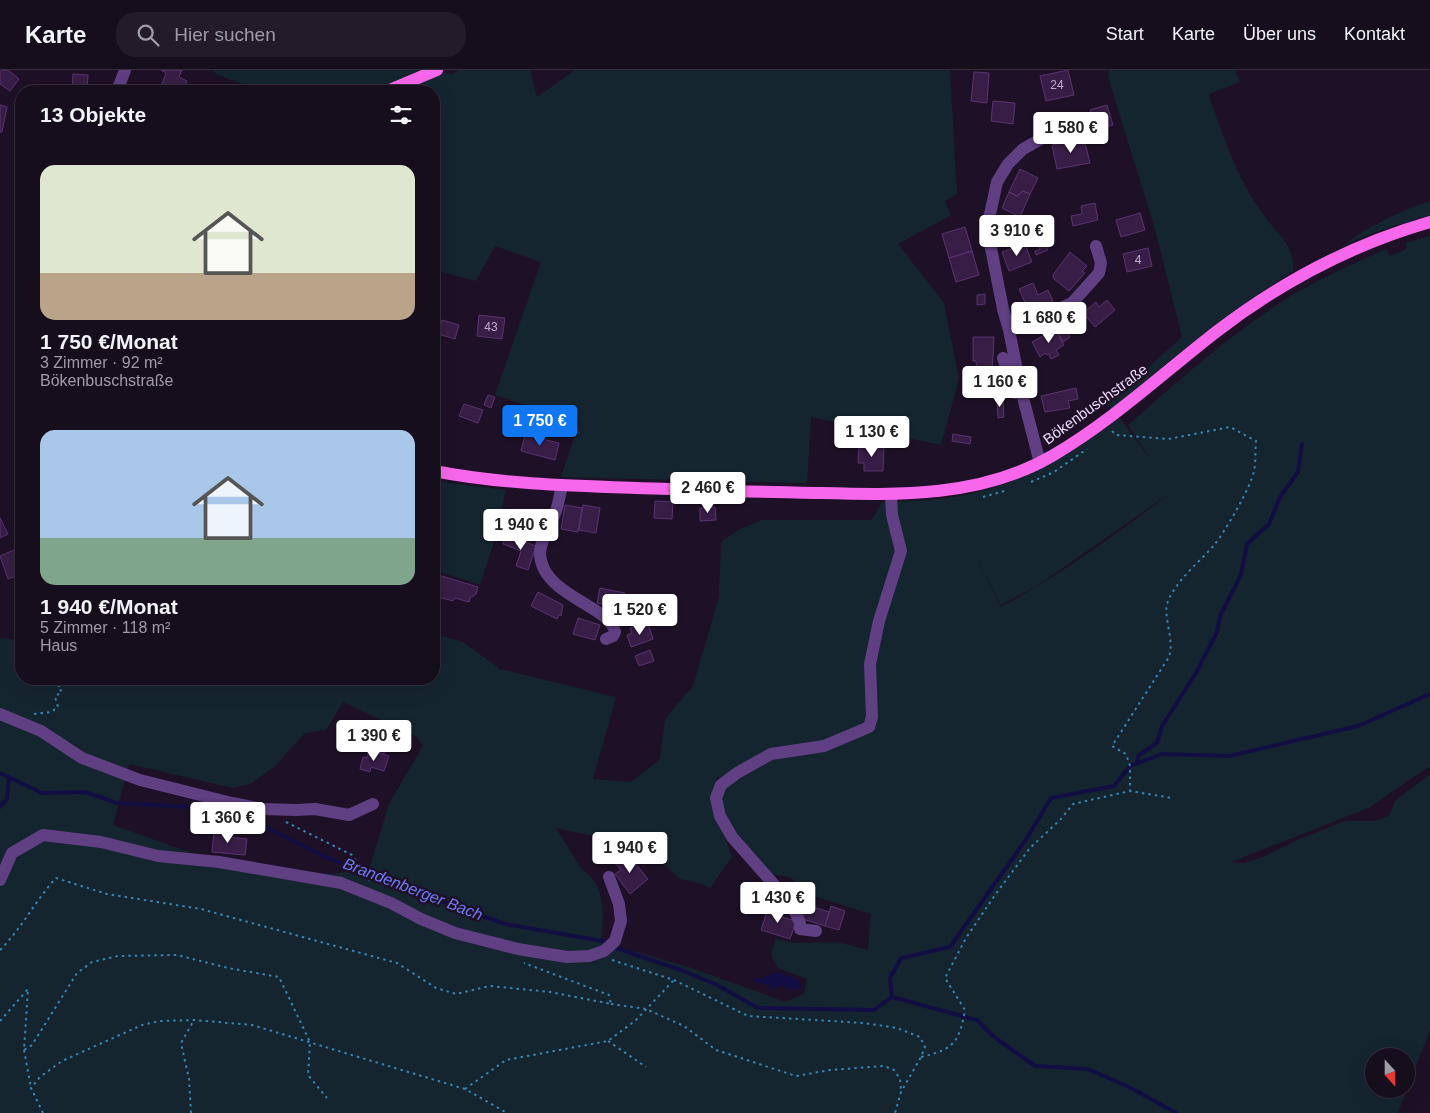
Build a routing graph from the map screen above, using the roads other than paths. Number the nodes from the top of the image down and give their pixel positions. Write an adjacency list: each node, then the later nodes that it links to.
1 (125, 70): 3 (street)
2 (437, 70): 4 (main road)
3 (119, 85)
4 (401, 85)
5 (1068, 119): 8 (street)
6 (1430, 222): 10 (main road, Bökenbuschstraße)
7 (1096, 246): 8 (street)
8 (1009, 330): 10 (street)
9 (1003, 358): 10 (street)
10 (1036, 464): 13 (main road, Bökenbuschstraße)
11 (440, 472): 12 (main road, Bökenbuschstraße)
12 (562, 484): 13 (main road, Bökenbuschstraße); 14 (street)
13 (892, 495): 19 (street)
14 (606, 639)
15 (0, 714): 16 (street)
16 (373, 804)
17 (609, 877): 18 (street)
18 (0, 880)
19 (816, 931)

